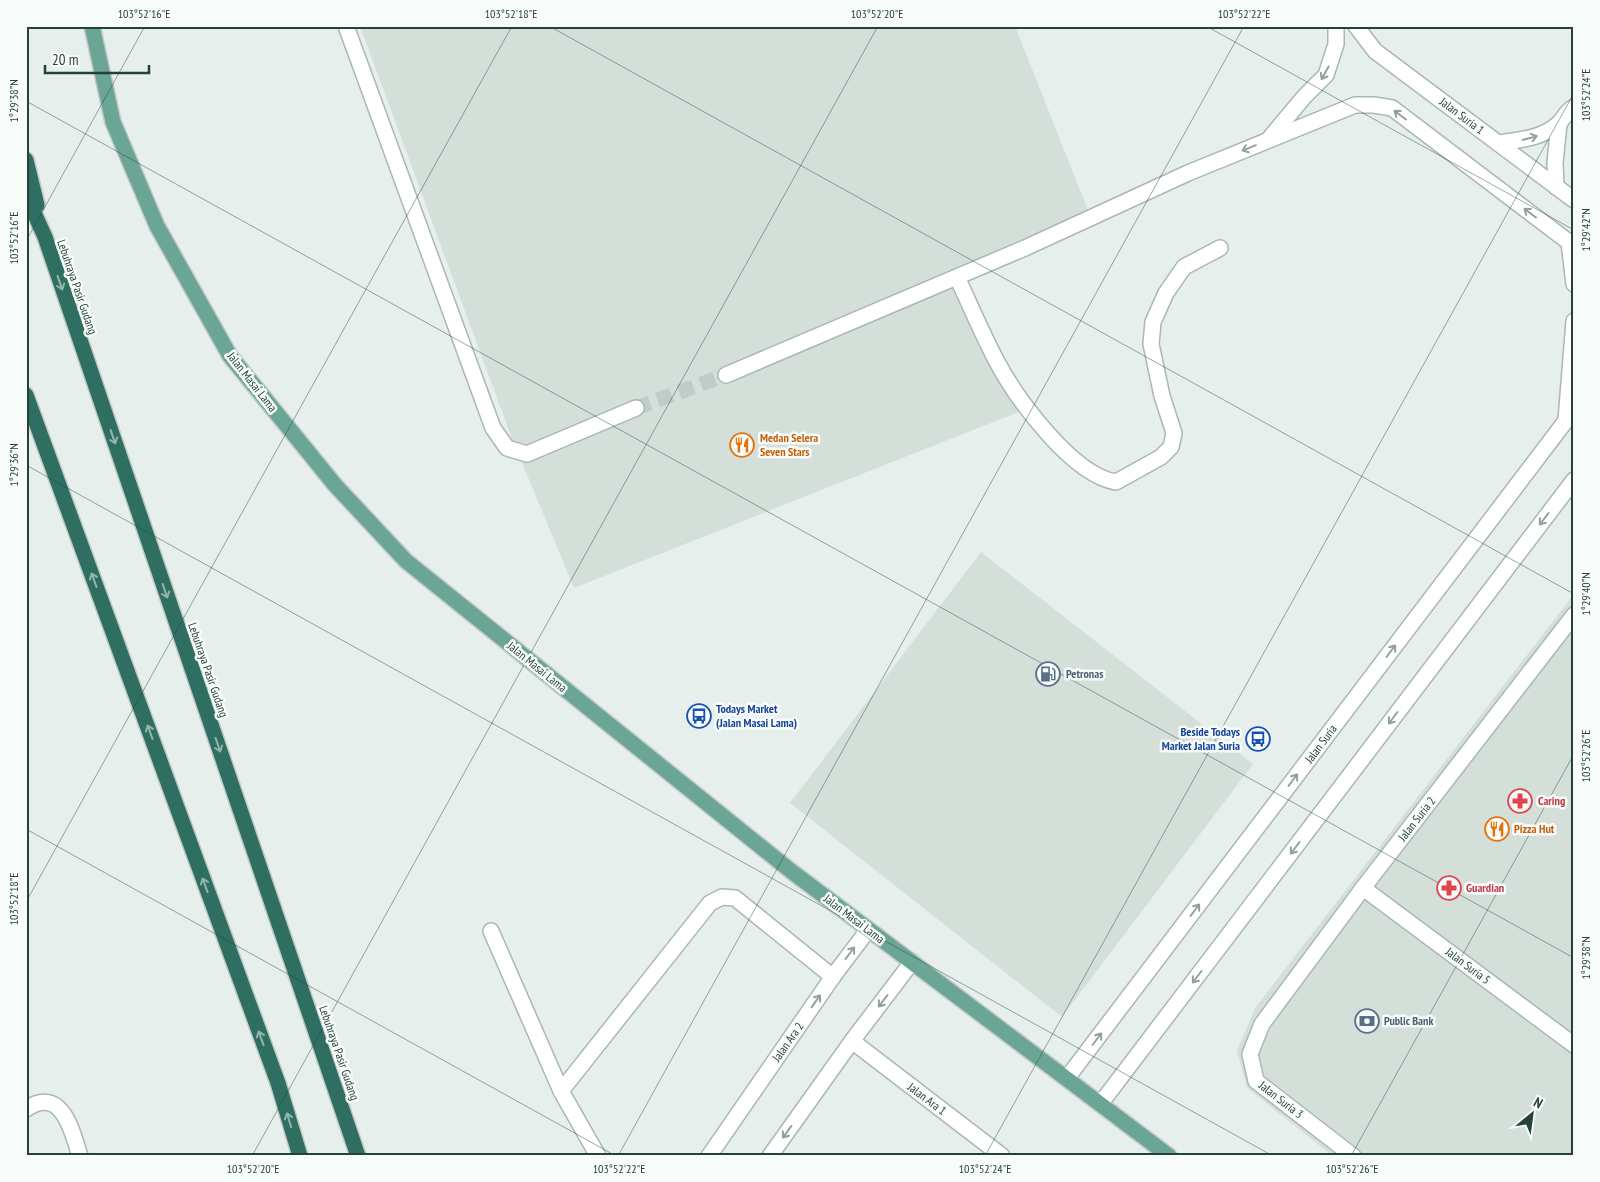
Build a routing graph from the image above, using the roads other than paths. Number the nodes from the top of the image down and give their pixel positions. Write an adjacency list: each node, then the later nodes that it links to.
1 (92, 26): 26 (main road, Jalan Masai Lama)
2 (346, 26): 21 (street)
3 (1336, 26): 7 (street, one-way to 7)
4 (1356, 26): 8 (street, Jalan Suria 1)
5 (1574, 107): 6 (street)
6 (1558, 124): 8 (street, one-way to 6); 10 (street)
7 (1268, 140): 14 (street, one-way to 7); 16 (street, one-way to 16)
8 (1498, 143): 10 (street, Jalan Suria 1)
9 (26, 160): 13 (highway)
10 (1556, 187): 12 (street, Jalan Suria 1)
11 (26, 195): 13 (highway, Lebuhraya Pasir Gudang)
12 (1574, 200)
13 (45, 237): 39 (highway, Lebuhraya Pasir Gudang, one-way to 39)
14 (1571, 244): 17 (street)
15 (1220, 248): 16 (street)
16 (957, 277): 19 (street)
17 (1574, 284)
18 (1574, 321): 22 (street)
19 (726, 375)
20 (27, 400): 38 (highway, one-way to 20)
21 (636, 408)
22 (1570, 415): 33 (street, Jalan Suria, one-way to 22)
23 (1574, 480): 35 (street, one-way to 35)
24 (1574, 615): 25 (street, Jalan Suria 2)
25 (1363, 888): 30 (street, Jalan Suria 2); 32 (street, Jalan Suria 5)
26 (868, 930): 28 (main road, Jalan Masai Lama); 29 (street, Jalan Ara 2, one-way to 26)
27 (491, 931): 34 (street)
28 (912, 962): 31 (street, one-way to 31); 33 (main road, Jalan Masai Lama)
29 (833, 977): 34 (street); 41 (street, Jalan Ara 2, one-way to 29)
30 (1262, 1024): 45 (street, Jalan Suria 3)
31 (852, 1041): 42 (street, one-way to 42); 43 (street, Jalan Ara 1)
32 (1574, 1045)
33 (1067, 1078): 35 (main road, Jalan Masai Lama)
34 (561, 1091): 40 (street)
35 (1101, 1103): 44 (main road, Jalan Masai Lama)
36 (26, 1109): 37 (street)
37 (80, 1156)
38 (300, 1156)
39 (358, 1156)
40 (598, 1156)
41 (709, 1156)
42 (770, 1156)
43 (1002, 1156)
44 (1169, 1156)
45 (1353, 1156)

